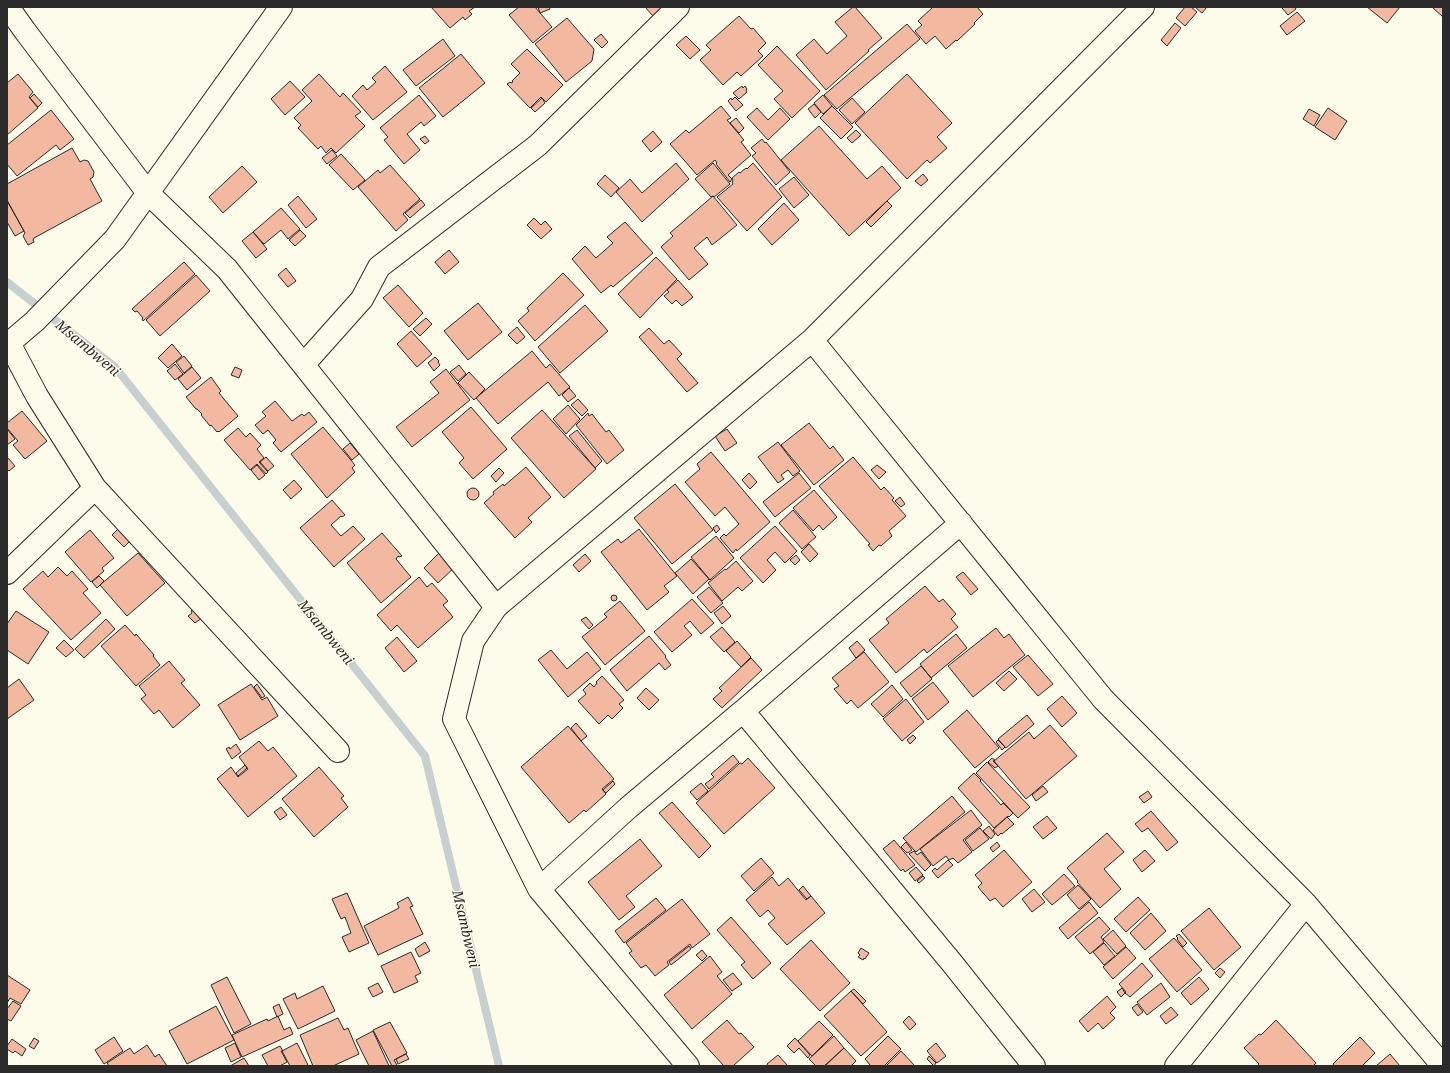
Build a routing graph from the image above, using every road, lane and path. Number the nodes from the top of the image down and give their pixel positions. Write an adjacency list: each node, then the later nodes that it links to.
1 (8, 7): 5 (street)
2 (281, 7): 5 (street)
3 (678, 7): 8 (street)
4 (1144, 7): 6 (street)
5 (148, 193): 7 (street); 8 (street)
6 (812, 340): 10 (street); 12 (street)
7 (8, 344): 9 (street)
8 (304, 364): 12 (street)
9 (95, 488): 11 (street); 14 (street)
10 (961, 523): 13 (street); 16 (street)
11 (7, 573)
12 (496, 606): 15 (street)
13 (743, 711): 15 (street); 18 (street)
14 (338, 751)
15 (539, 889): 17 (street)
16 (1306, 904): 19 (street); 20 (street)
17 (688, 1066)
18 (1034, 1066)
19 (1176, 1066)
20 (1443, 1066)

